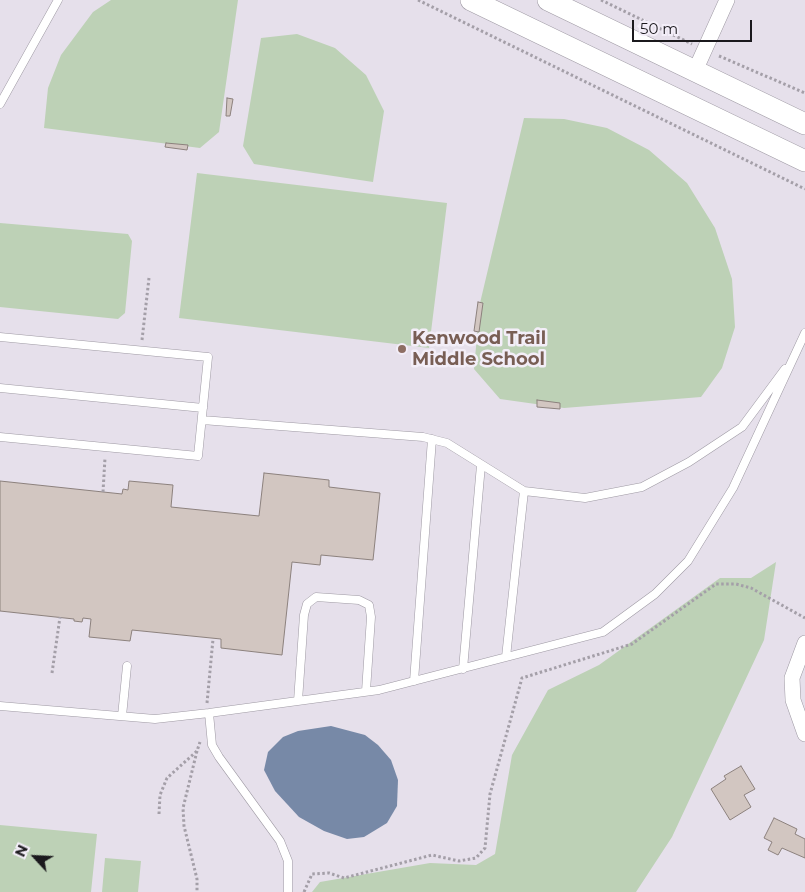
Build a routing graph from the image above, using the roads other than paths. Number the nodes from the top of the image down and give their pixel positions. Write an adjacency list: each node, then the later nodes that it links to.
1 (58, 0): 6 (lane)
2 (470, 0): 8 (main road)
3 (548, 0): 5 (main road)
4 (728, 0): 5 (street)
5 (695, 71): 7 (main road)
6 (0, 104)
7 (805, 124)
8 (805, 161)
9 (805, 333): 11 (lane)
10 (0, 337): 13 (lane)
11 (795, 355): 18 (lane); 20 (lane)
12 (0, 388): 13 (lane)
13 (203, 408): 14 (lane)
14 (202, 420): 15 (lane); 16 (lane)
15 (0, 437)
16 (432, 439): 17 (lane); 23 (lane)
17 (481, 465): 18 (lane); 22 (lane)
18 (524, 491): 20 (lane)
19 (805, 643): 29 (street)
20 (506, 657): 22 (lane)
21 (127, 666): 28 (lane)
22 (463, 669): 23 (lane)
23 (414, 681): 24 (lane)
24 (366, 692): 25 (lane); 25 (lane)
25 (298, 701): 27 (lane)
26 (0, 706): 28 (lane)
27 (206, 713): 28 (lane); 30 (lane)
28 (122, 716)
29 (805, 734)
30 (288, 892)

